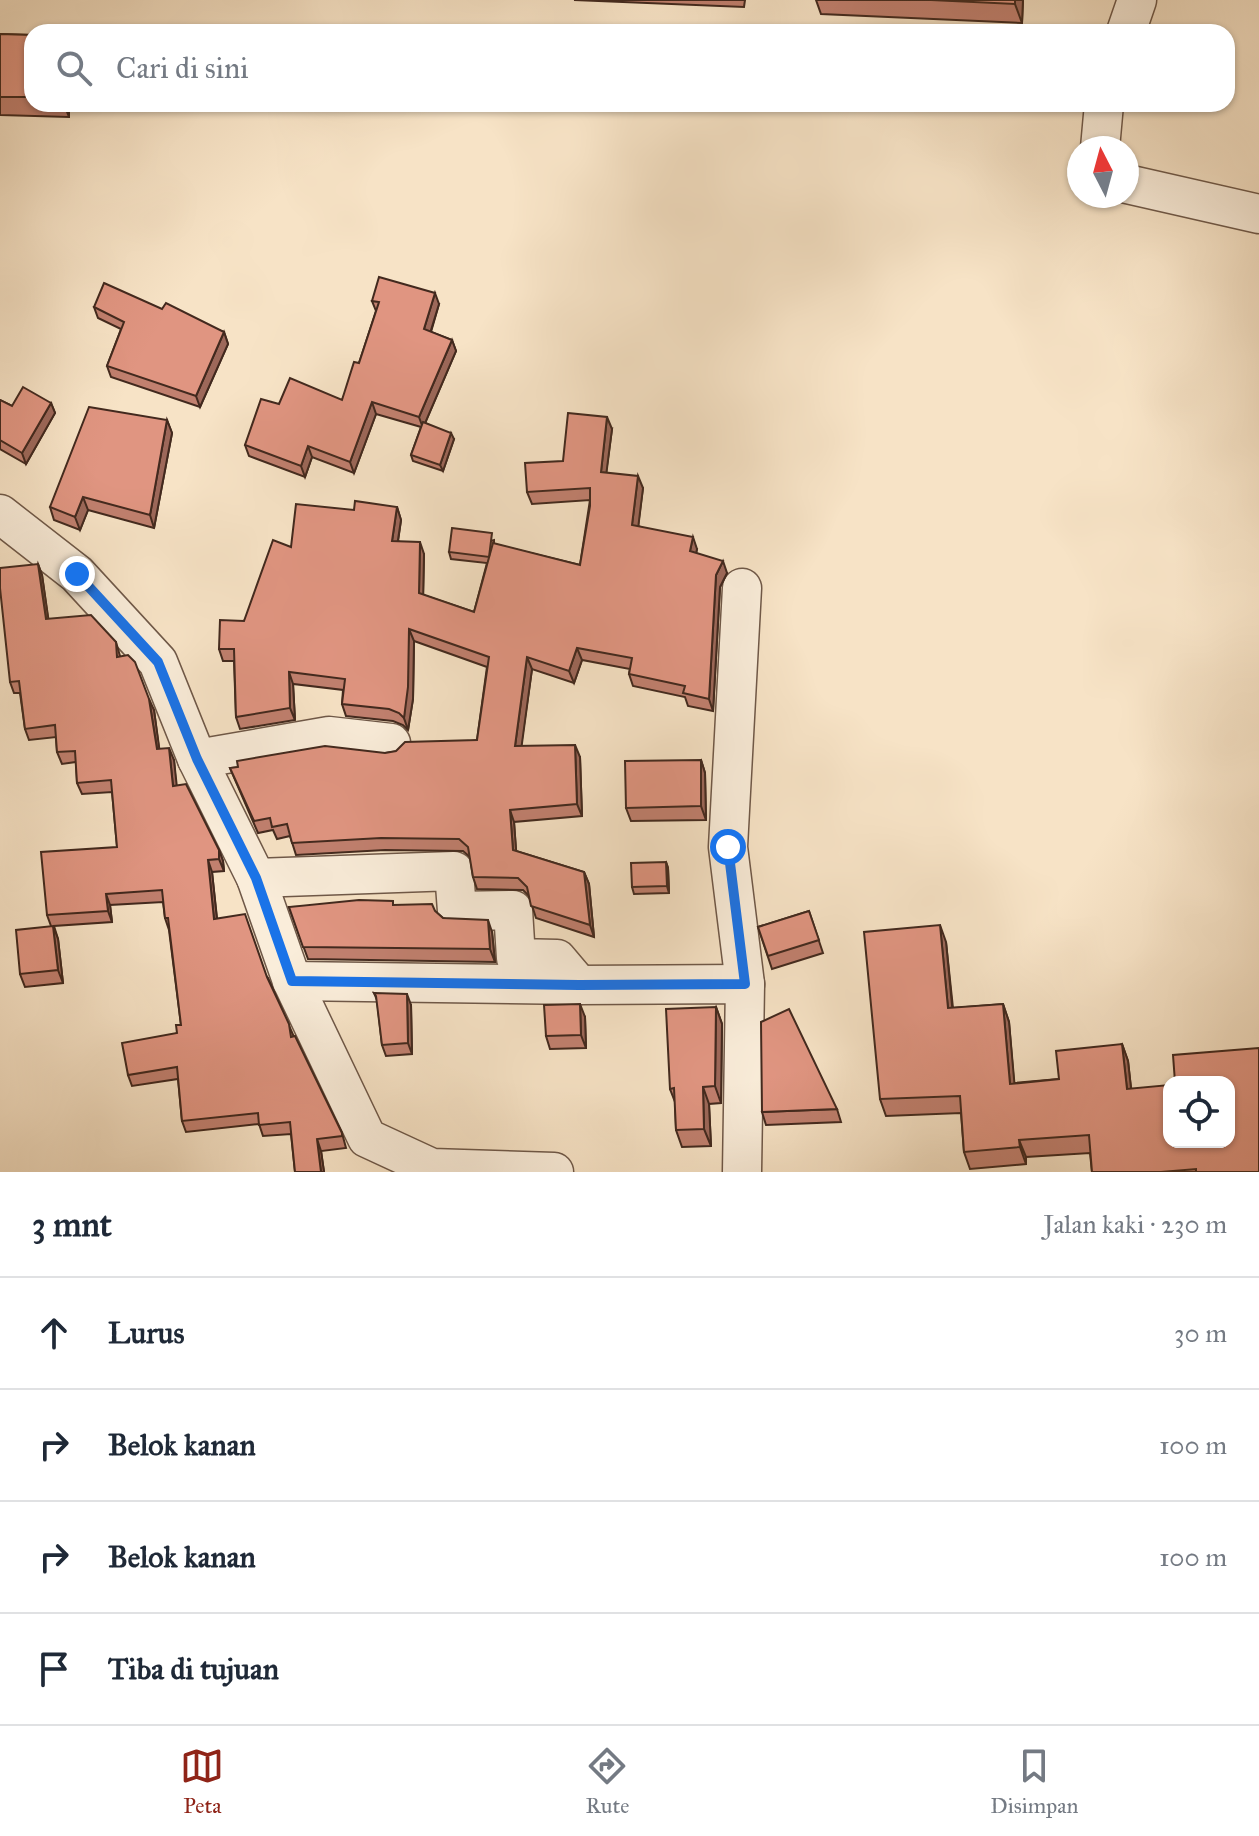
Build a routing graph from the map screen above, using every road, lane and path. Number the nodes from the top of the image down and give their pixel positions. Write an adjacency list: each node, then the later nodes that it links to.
1 (1137, 0): 2 (street)
2 (1129, 24)
3 (1103, 112): 4 (street)
4 (1101, 136)
5 (1139, 187): 6 (street)
6 (1259, 214)
7 (0, 514): 10 (street)
8 (742, 588): 13 (street)
9 (391, 743): 10 (street)
10 (197, 759): 11 (street)
11 (256, 878): 12 (street); 14 (street)
12 (292, 981): 14 (street); 15 (street)
13 (745, 984): 14 (street); 16 (street)
14 (579, 985)
15 (554, 1172)
16 (742, 1172)

